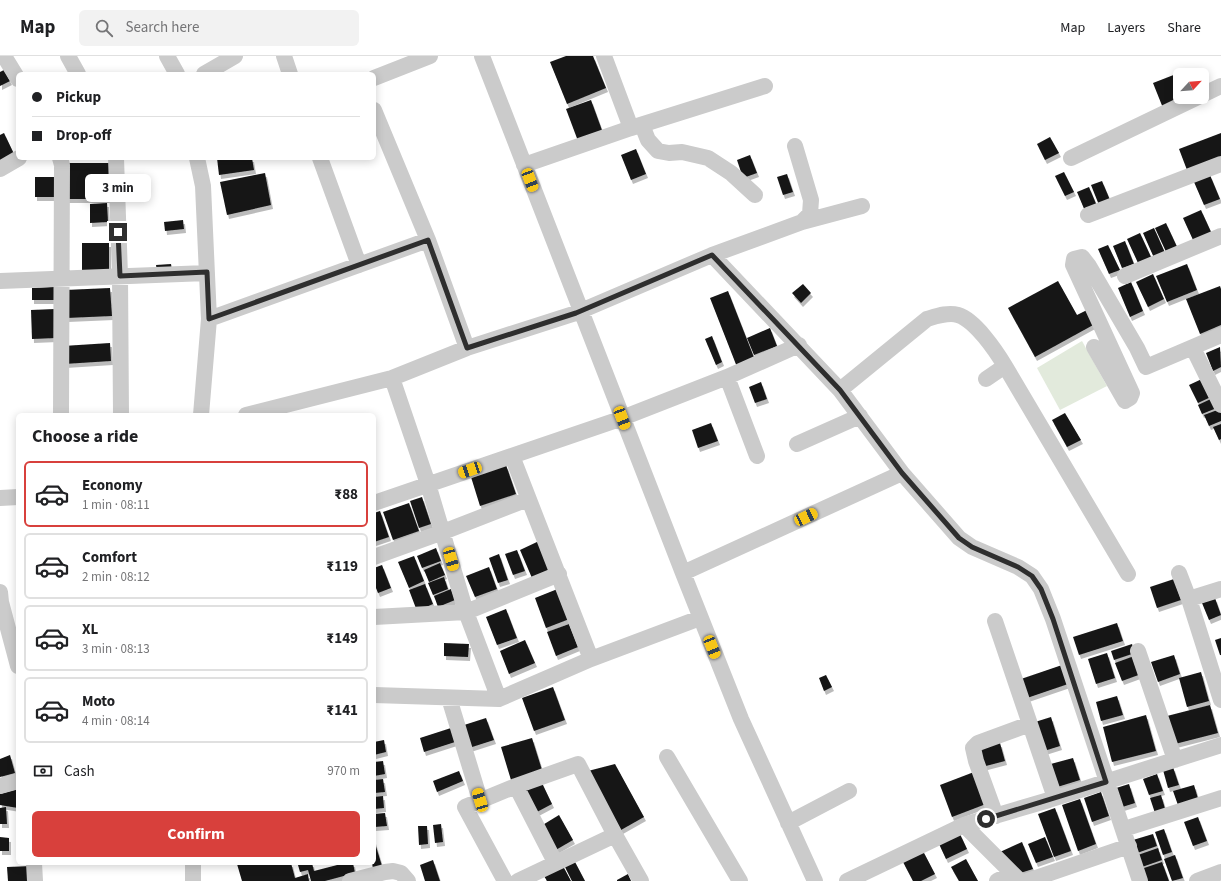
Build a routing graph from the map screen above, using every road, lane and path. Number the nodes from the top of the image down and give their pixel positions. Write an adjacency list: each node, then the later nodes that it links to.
1 (4, 56): 13 (street)
2 (68, 56): 9 (street)
3 (167, 56): 10 (street)
4 (235, 56): 11 (street)
5 (284, 56): 12 (street)
6 (430, 56): 14 (street)
7 (482, 56): 29 (street)
8 (604, 56): 20 (street)
9 (77, 72)
10 (177, 72)
11 (207, 72)
12 (289, 72)
13 (16, 76)
14 (376, 77)
15 (765, 86): 20 (street)
16 (1221, 86): 17 (street)
17 (1209, 92)
18 (1183, 104): 22 (street)
19 (376, 115): 36 (street)
20 (636, 127): 29 (street); 31 (street)
21 (795, 146): 34 (street)
22 (1071, 158)
23 (16, 160): 30 (street)
24 (61, 160): 42 (street)
25 (116, 160): 40 (street)
26 (197, 160): 39 (street)
27 (321, 160): 38 (street)
28 (1221, 164): 33 (street)
29 (524, 165): 44 (street)
30 (0, 169)
31 (755, 195)
32 (862, 206): 34 (street)
33 (1088, 215)
34 (802, 222): 37 (street)
35 (1221, 236): 41 (street)
36 (428, 240): 38 (street); 49 (street)
37 (712, 255): 44 (street); 47 (street)
38 (359, 265): 45 (street)
39 (207, 272): 40 (street); 45 (street)
40 (120, 276): 42 (street); 58 (street)
41 (1126, 276)
42 (60, 278): 43 (street); 57 (street)
43 (0, 281)
44 (581, 310): 49 (street); 62 (street)
45 (209, 319): 59 (street)
46 (1221, 335): 50 (street)
47 (799, 345): 52 (street); 55 (street)
48 (1094, 347): 50 (street)
49 (467, 348): 53 (street)
50 (1193, 348): 56 (street)
51 (1005, 366): 54 (street); 55 (street); 77 (street)
52 (726, 377): 62 (street); 65 (street)
53 (392, 378): 60 (street); 67 (street)
54 (986, 379)
55 (840, 390): 61 (street)
56 (1221, 405)
57 (61, 413)
58 (121, 413)
59 (202, 413)
60 (254, 413)
61 (860, 416): 63 (street); 66 (street)
62 (622, 418): 64 (street); 74 (street)
63 (797, 444)
64 (512, 456): 67 (street); 70 (street)
65 (757, 456)
66 (902, 473): 74 (street); 98 (street)
67 (428, 484): 71 (street); 72 (street)
68 (16, 497): 69 (street)
69 (0, 498)
70 (528, 499): 72 (street); 76 (street)
71 (376, 502)
72 (443, 532): 73 (street); 81 (street)
73 (376, 557)
74 (683, 573): 83 (street)
75 (1179, 573): 80 (street)
76 (558, 574): 81 (street); 87 (street)
77 (1128, 574)
78 (1221, 588): 80 (street)
79 (0, 592): 85 (street)
80 (1189, 599): 92 (street)
81 (466, 612): 82 (street); 91 (street)
82 (376, 617)
83 (700, 618): 87 (street); 106 (street)
84 (995, 622): 93 (street)
85 (4, 629): 88 (street)
86 (1138, 650): 96 (street)
87 (591, 659): 91 (street)
88 (16, 661)
89 (376, 695): 90 (street)
90 (449, 698): 91 (street); 104 (street)
91 (499, 699)
92 (1221, 700)
93 (1030, 724): 102 (street); 105 (street)
94 (1221, 745): 96 (street)
95 (668, 757): 123 (street)
96 (1175, 760): 98 (street)
97 (16, 782): 99 (street)
98 (1106, 782): 102 (street); 108 (street)
99 (0, 786)
100 (516, 786): 104 (street); 109 (street); 111 (street)
101 (849, 791): 106 (street)
102 (1055, 798): 105 (street)
103 (1221, 798): 108 (street)
104 (480, 800): 120 (street)
105 (996, 816): 107 (street)
106 (788, 822): 124 (street)
107 (964, 825): 115 (street); 125 (street)
108 (1124, 829): 110 (street)
109 (615, 835): 111 (street); 122 (street)
110 (1129, 846): 126 (street); 127 (street)
111 (556, 862): 121 (street)
112 (34, 865): 116 (street)
113 (193, 865): 117 (street)
114 (1221, 872): 128 (street)
115 (1009, 879)
116 (35, 881)
117 (193, 881)
118 (350, 881): 119 (street)
119 (408, 881)
120 (505, 881)
121 (518, 881)
122 (641, 881)
123 (740, 881)
124 (815, 881)
125 (847, 881)
126 (1027, 881)
127 (1140, 881)
128 (1197, 881)

